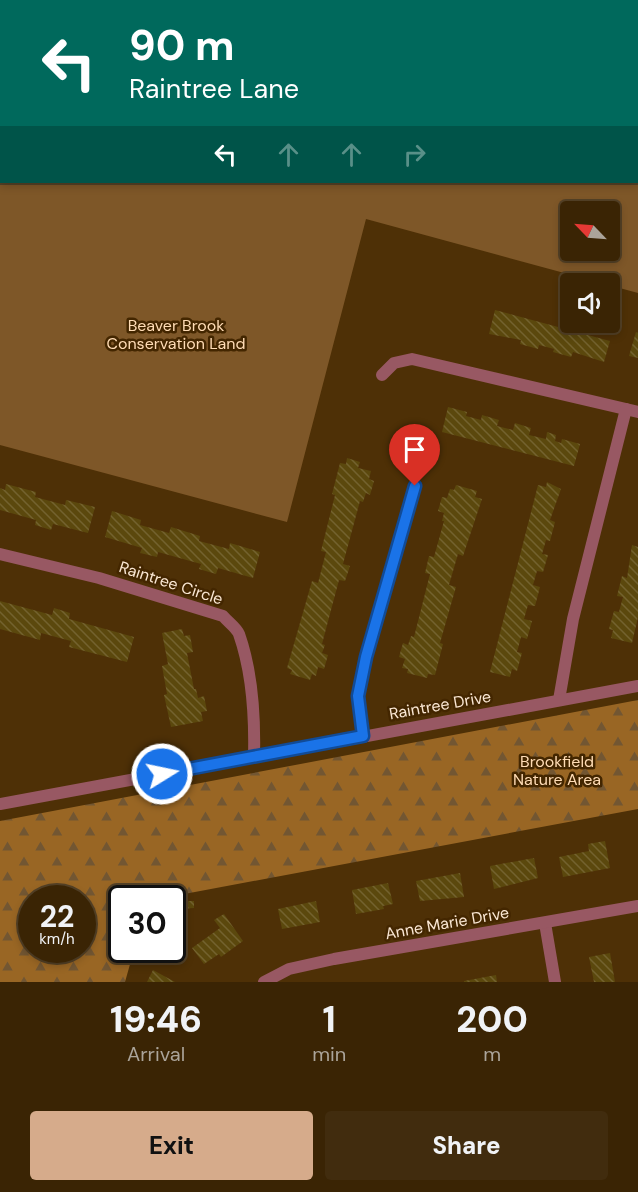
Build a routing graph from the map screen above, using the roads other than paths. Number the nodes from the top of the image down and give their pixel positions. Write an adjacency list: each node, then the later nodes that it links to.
1 (382, 375): 2 (street)
2 (632, 410): 6 (street)
3 (415, 486): 7 (street)
4 (0, 554): 8 (street, Raintree Circle)
5 (638, 686): 6 (street, Raintree Drive)
6 (559, 700): 7 (street, Raintree Drive)
7 (363, 736): 8 (street, Raintree Drive)
8 (254, 757): 9 (street, Raintree Drive)
9 (0, 804)
10 (638, 906): 11 (street, Anne Marie Drive)
11 (545, 923): 12 (street, Anne Marie Drive); 13 (street)
12 (264, 982)
13 (555, 982)

